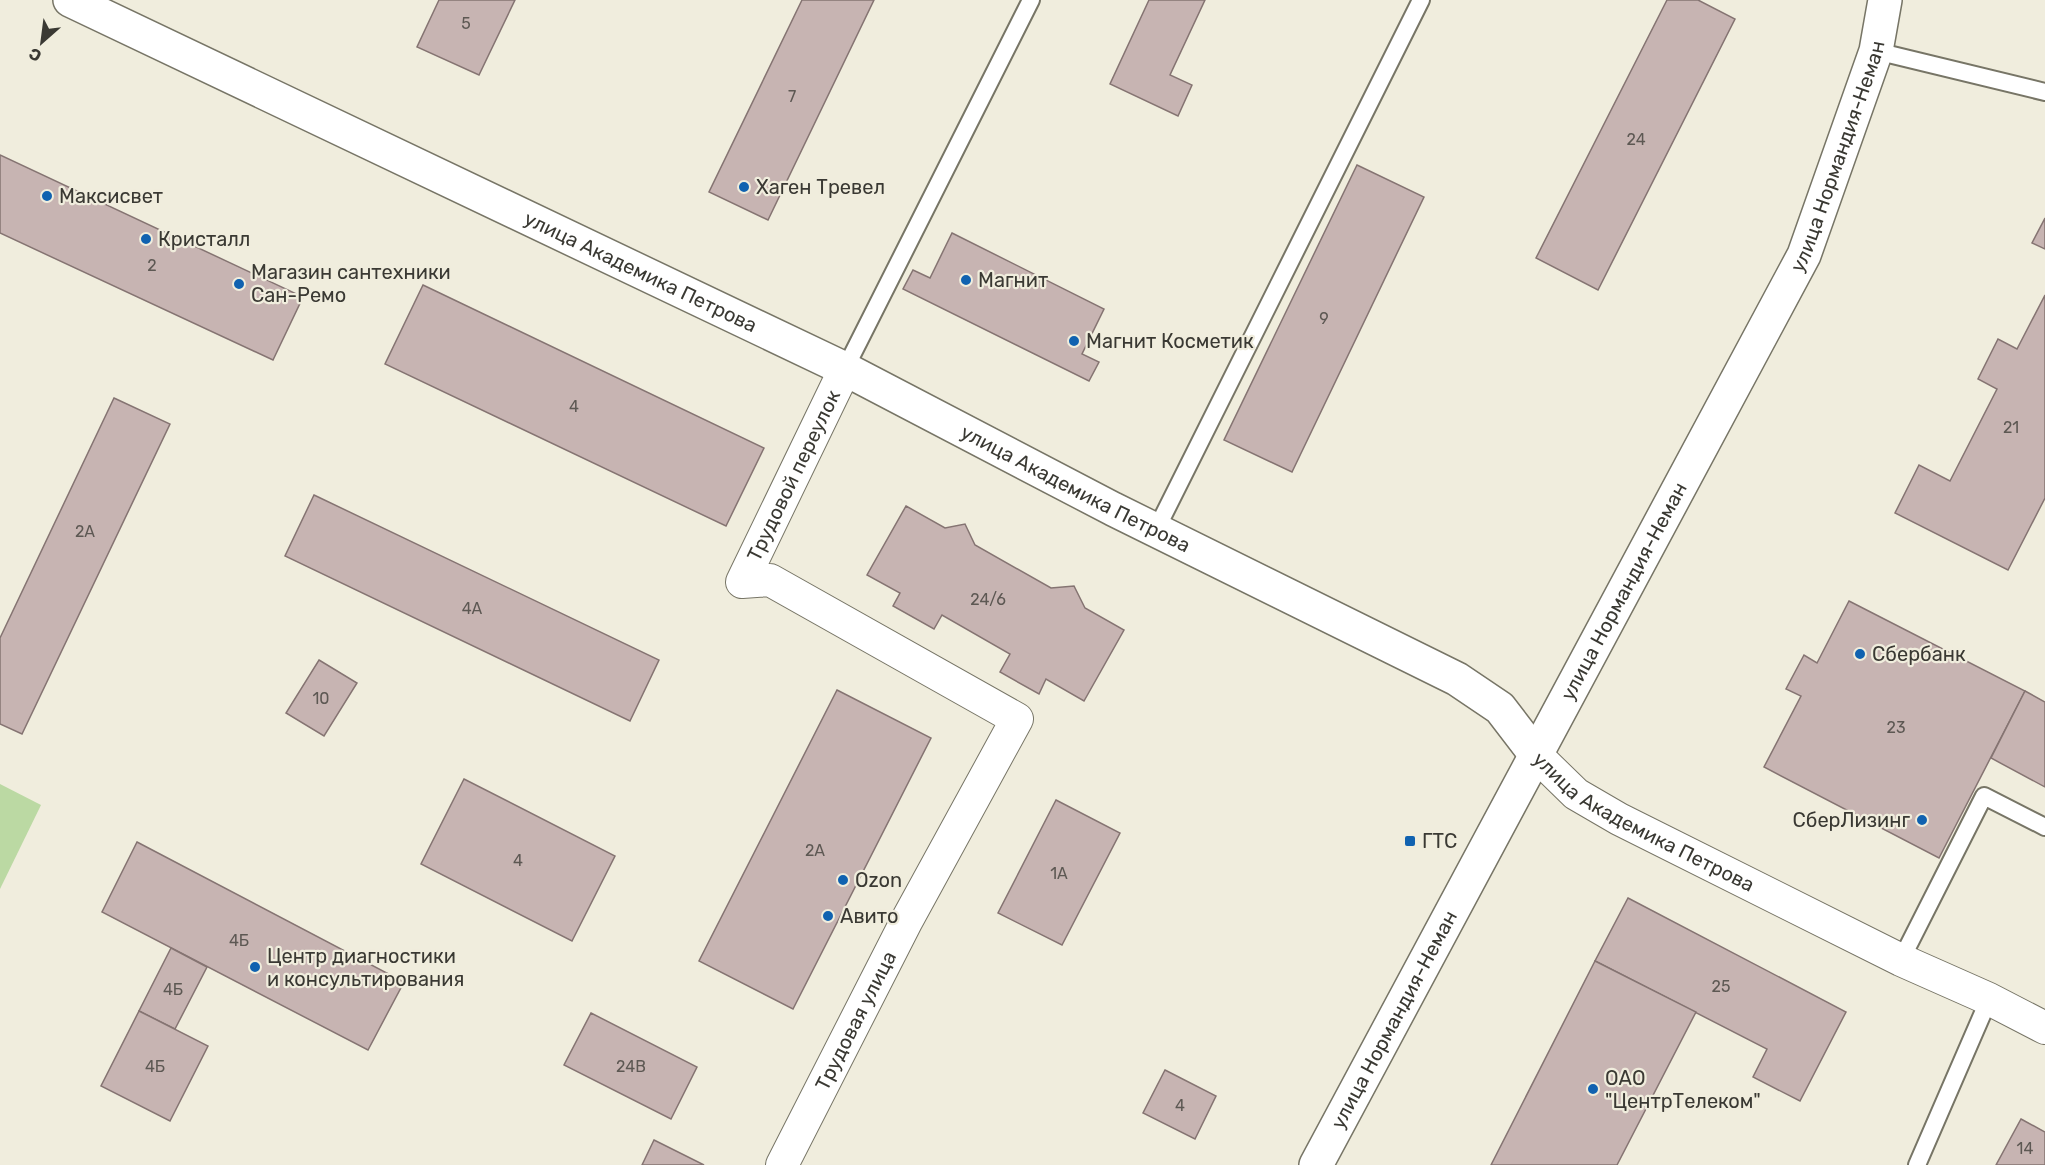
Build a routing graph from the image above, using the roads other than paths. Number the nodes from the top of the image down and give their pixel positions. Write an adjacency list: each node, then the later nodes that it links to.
1 (70, 0): 7 (street, улица Академика Петрова)
2 (1031, 0): 7 (lane)
3 (1421, 0): 8 (lane)
4 (1885, 0): 5 (street, улица Нормандия-Неман)
5 (1876, 51): 6 (lane); 10 (street, улица Нормандия-Неман)
6 (2045, 92)
7 (845, 369): 8 (street, улица Академика Петрова); 9 (street, Трудовой переулок)
8 (1156, 530): 10 (street, улица Академика Петрова)
9 (1017, 718): 15 (street, Трудовая улица)
10 (1536, 755): 12 (street, улица Академика Петрова); 16 (street, улица Нормандия-Неман)
11 (2045, 827): 12 (lane)
12 (1901, 960): 13 (street, улица Академика Петрова)
13 (1989, 999): 14 (street, улица Академика Петрова); 17 (lane)
14 (2045, 1028)
15 (782, 1165)
16 (1316, 1165)
17 (1917, 1165)

